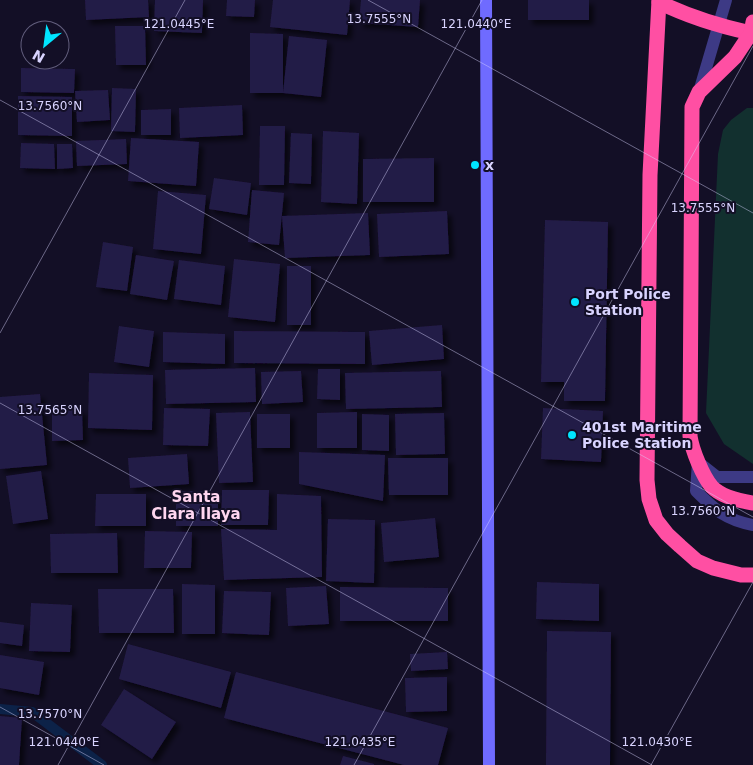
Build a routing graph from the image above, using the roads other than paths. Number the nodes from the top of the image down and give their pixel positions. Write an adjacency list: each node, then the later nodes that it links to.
1 (486, 0): 12 (main road)
2 (726, 0): 4 (street)
3 (659, 1): 4 (highway); 11 (highway)
4 (718, 25): 5 (highway); 6 (street)
5 (752, 29): 6 (highway)
6 (699, 92): 7 (highway)
7 (698, 462): 8 (street); 9 (highway); 10 (street)
8 (753, 477)
9 (753, 503)
10 (753, 525)
11 (753, 575)
12 (489, 765)

